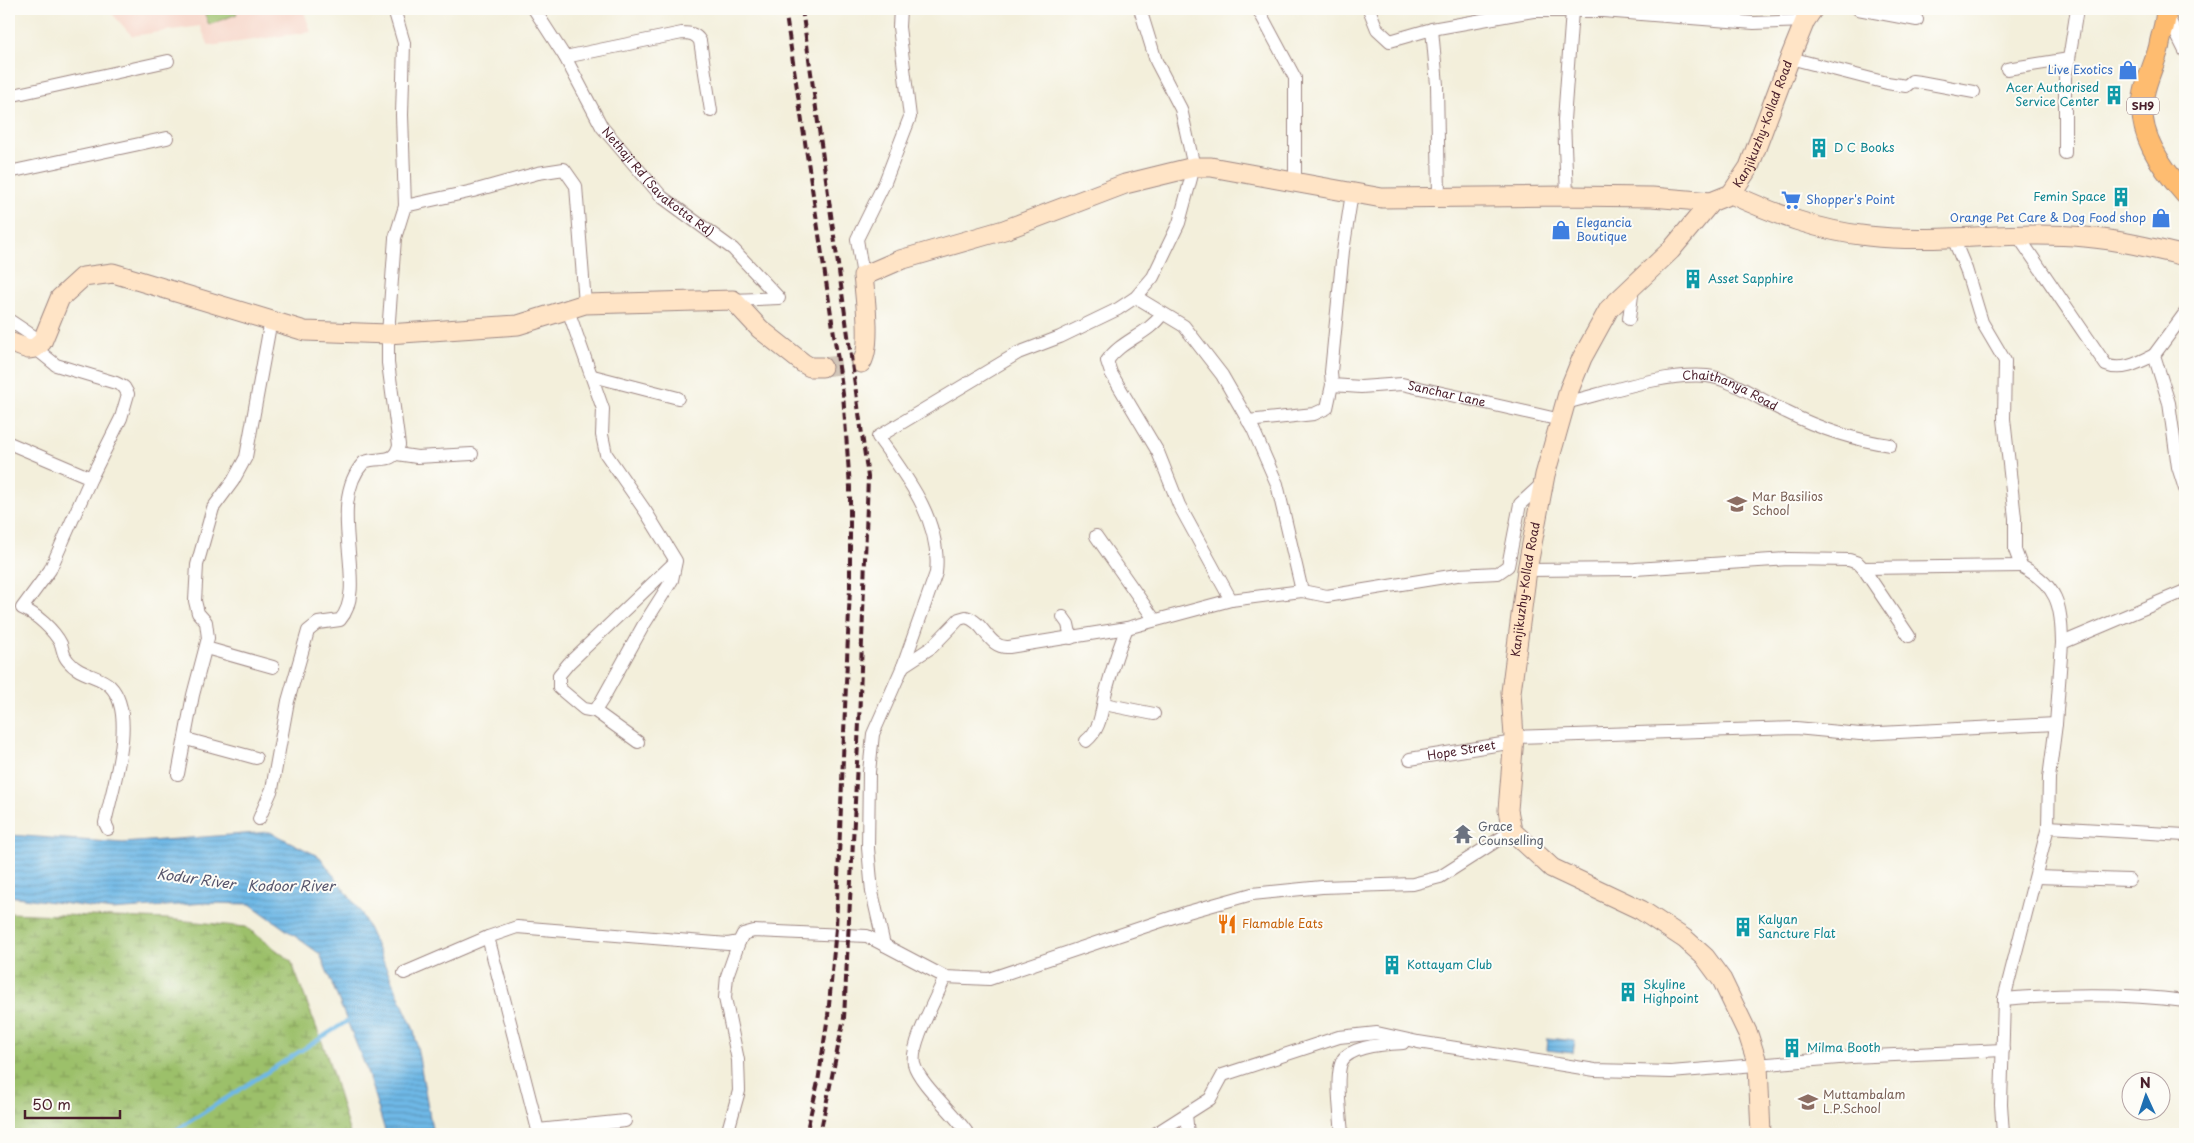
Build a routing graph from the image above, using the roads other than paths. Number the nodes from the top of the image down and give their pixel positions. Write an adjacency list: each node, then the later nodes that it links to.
1 (394, 9): 34 (street)
2 (534, 9): 15 (street, Nethaji Rd (Savakotta Rd))
3 (900, 9): 38 (street)
4 (1140, 9): 25 (street)
5 (1258, 9): 27 (street)
6 (1369, 9): 13 (street)
7 (1858, 9): 12 (street)
8 (2077, 9): 17 (street)
9 (1572, 11): 11 (street); 13 (street); 32 (street)
10 (2166, 11): 14 (street); 30 (main road, SH9)
11 (1809, 15): 16 (main road, Kanjikuzhy-Kollad Road)
12 (1918, 20)
13 (1432, 29): 31 (street)
14 (2185, 52)
15 (565, 57): 22 (street); 41 (street, Nethaji Rd (Savakotta Rd))
16 (1790, 58): 20 (street); 29 (main road, Kanjikuzhy-Kollad Road)
17 (2069, 59): 19 (street); 24 (street)
18 (168, 61): 21 (street)
19 (2007, 69)
20 (1974, 92)
21 (9, 96)
22 (711, 111)
23 (167, 138): 26 (street)
24 (2065, 153)
25 (1194, 167): 27 (main road); 38 (main road); 40 (street)
26 (9, 172)
27 (1295, 184): 28 (main road)
28 (1352, 193): 31 (main road); 55 (street)
29 (1731, 194): 33 (main road, Kanjikuzhy-Kollad Road); 36 (main road)
30 (2185, 194)
31 (1439, 196): 32 (main road)
32 (1567, 196): 33 (main road)
33 (1711, 202): 39 (main road, Kanjikuzhy-Kollad Road)
34 (405, 206): 42 (street); 48 (street)
35 (2018, 236): 36 (main road); 37 (main road); 51 (street)
36 (1953, 238): 68 (street)
37 (2185, 256)
38 (863, 276): 52 (main road)
39 (1633, 288): 45 (street); 57 (main road, Kanjikuzhy-Kollad Road)
40 (1136, 297): 44 (street); 83 (street)
41 (733, 300): 42 (main road); 53 (main road)
42 (576, 307): 48 (main road); 54 (street)
43 (2185, 313): 51 (street)
44 (1162, 314): 58 (street); 73 (street)
45 (1629, 319)
46 (9, 320): 50 (street)
47 (271, 320): 48 (main road); 50 (main road); 82 (street)
48 (388, 334): 61 (street)
49 (9, 342): 50 (main road)
50 (39, 345): 63 (street)
51 (2154, 355): 65 (street)
52 (860, 363)
53 (822, 367)
54 (593, 376): 56 (street); 67 (street)
55 (1332, 385): 57 (street, Sanchar Lane); 58 (street)
56 (678, 398)
57 (1563, 411): 60 (street, Chaithanya Road); 64 (main road, Kanjikuzhy-Kollad Road)
58 (1248, 421): 71 (street)
59 (9, 443): 63 (street)
60 (1890, 445)
61 (397, 454): 62 (street); 96 (street)
62 (472, 454)
63 (91, 478): 75 (street)
64 (1543, 483): 70 (main road, Kanjikuzhy-Kollad Road); 71 (street)
65 (2185, 489)
66 (1096, 536): 77 (street)
67 (676, 561): 86 (street); 86 (street)
68 (2021, 566): 69 (street); 81 (street)
69 (1863, 568): 70 (street); 79 (street)
70 (1527, 570): 90 (main road, Kanjikuzhy-Kollad Road)
71 (1302, 591): 73 (street)
72 (2185, 591): 81 (street)
73 (1231, 600): 77 (street)
74 (9, 607): 75 (street)
75 (22, 608): 98 (street)
76 (1063, 617): 80 (street)
77 (1154, 619): 78 (street)
78 (1126, 628): 80 (street); 85 (street)
79 (1909, 636)
80 (1071, 638): 83 (street)
81 (2062, 643): 88 (street)
82 (206, 648): 84 (street); 89 (street)
83 (903, 666): 105 (street)
84 (273, 667)
85 (1104, 704): 87 (street); 91 (street)
86 (595, 711): 92 (street)
87 (1154, 714)
88 (2056, 724): 90 (street, Hope Street); 97 (street)
89 (186, 739): 93 (street); 95 (street)
90 (1514, 740): 94 (street, Hope Street); 99 (main road, Kanjikuzhy-Kollad Road)
91 (1086, 741)
92 (638, 742)
93 (256, 758)
94 (1410, 759)
95 (178, 774)
96 (259, 819)
97 (2048, 827): 100 (street); 101 (street)
98 (108, 829)
99 (1512, 831): 107 (street); 112 (main road)
100 (2185, 834)
101 (2036, 877): 102 (street); 108 (street)
102 (2129, 880)
103 (488, 937): 104 (street); 106 (street); 115 (street)
104 (739, 942): 105 (street); 116 (street)
105 (884, 945): 107 (street)
106 (404, 973)
107 (945, 978): 117 (street)
108 (2004, 999): 109 (street); 111 (street)
109 (2185, 1001)
110 (1418, 1042): 112 (street); 113 (street); 120 (street)
111 (2003, 1050): 112 (street); 122 (street)
112 (1758, 1065): 121 (main road)
113 (1186, 1115): 118 (street); 119 (street)
114 (625, 1121): 115 (street)
115 (538, 1132)
116 (727, 1134)
117 (968, 1134)
118 (1155, 1134)
119 (1188, 1134)
120 (1342, 1134)
121 (1762, 1134)
122 (2003, 1134)

